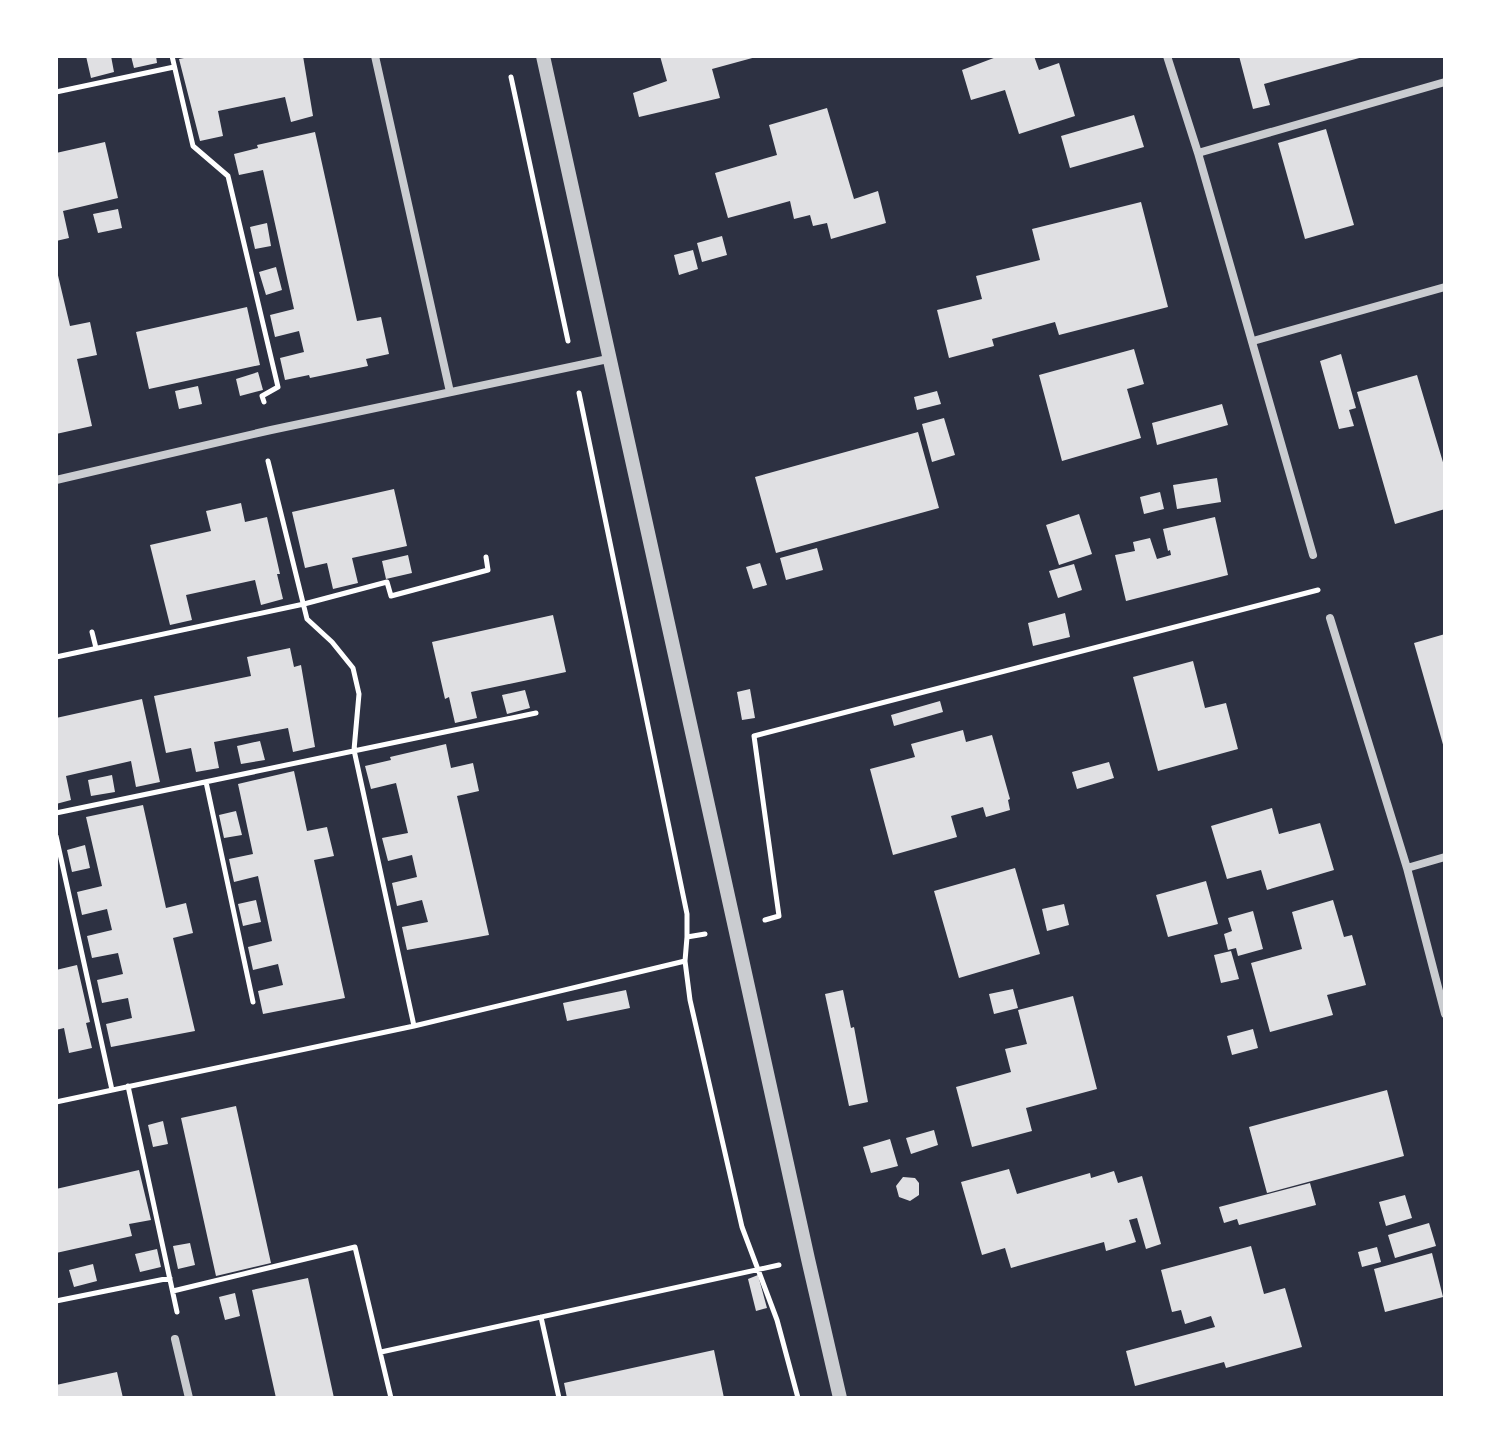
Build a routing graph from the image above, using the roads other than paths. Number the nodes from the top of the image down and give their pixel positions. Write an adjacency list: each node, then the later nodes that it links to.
1 (375, 56): 9 (street)
2 (543, 56): 8 (street)
3 (1167, 56): 5 (street)
4 (1445, 82): 5 (street)
5 (1198, 153): 7 (street)
6 (1445, 287): 7 (street)
7 (1253, 341): 11 (street)
8 (608, 359): 9 (street); 18 (street)
9 (450, 392): 10 (street)
10 (56, 480)
11 (1313, 555)
12 (1330, 618): 14 (street)
13 (1445, 857): 14 (street)
14 (1407, 868): 15 (street)
15 (1445, 1014)
16 (175, 1339): 17 (street)
17 (189, 1398)
18 (840, 1398)

